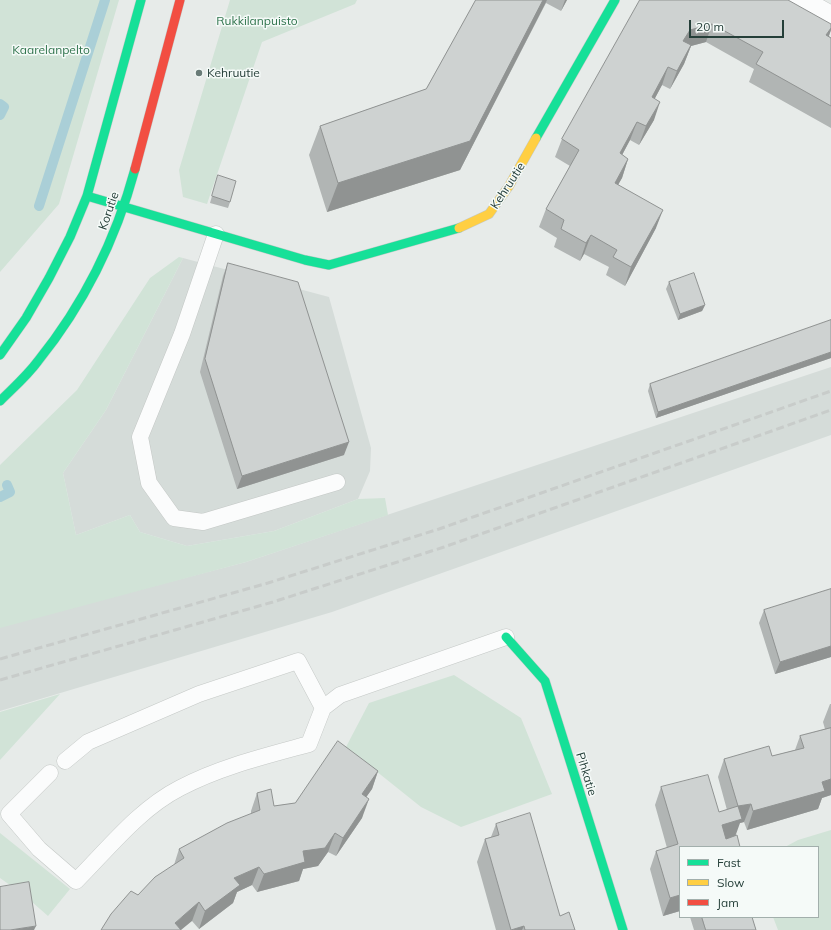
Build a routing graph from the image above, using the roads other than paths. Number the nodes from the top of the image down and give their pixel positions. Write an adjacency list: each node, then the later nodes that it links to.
1 (141, 0): 6 (street)
2 (180, 0): 7 (street, Korutie)
3 (614, 0): 8 (street, Kehruutie)
4 (800, 0): 5 (street)
5 (831, 17)
6 (87, 196): 7 (street, Kehruutie); 9 (street)
7 (124, 208): 8 (street, Kehruutie); 10 (street, Korutie)
8 (216, 234): 11 (lane)
9 (0, 355)
10 (0, 401)
11 (337, 482)
12 (506, 637): 13 (lane); 16 (street, Pihkatie)
13 (323, 708): 14 (lane); 15 (lane)
14 (65, 761)
15 (50, 774)
16 (623, 930)

